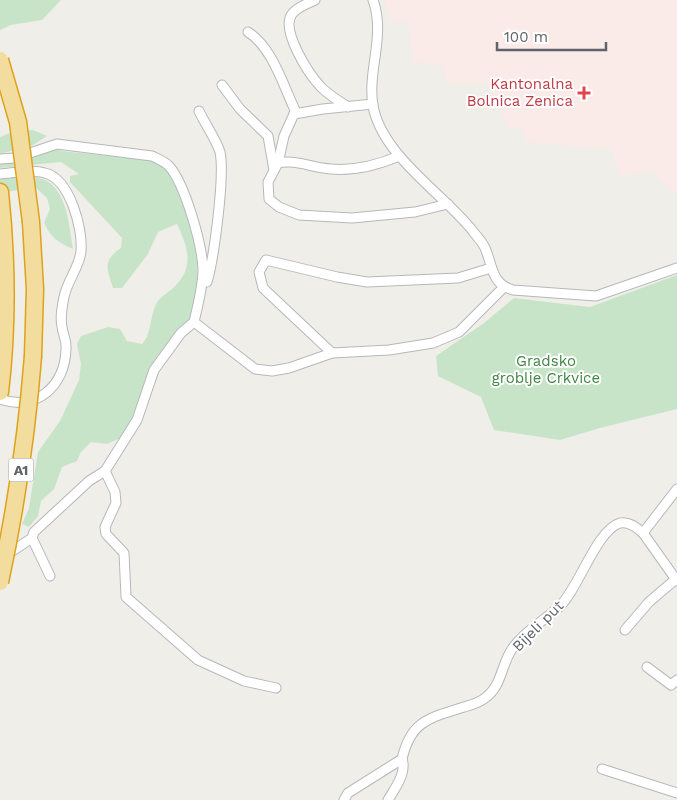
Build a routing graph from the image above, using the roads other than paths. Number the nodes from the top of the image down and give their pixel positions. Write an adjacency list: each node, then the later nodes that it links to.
1 (315, 0): 7 (street)
2 (373, 0): 6 (street)
3 (248, 32): 9 (street)
4 (0, 60): 31 (highway, A1, bridge)
5 (222, 85): 12 (street)
6 (373, 104): 7 (street); 10 (street)
7 (348, 107): 9 (street)
8 (199, 111): 19 (street)
9 (294, 114): 12 (street)
10 (399, 156): 12 (street); 15 (street)
11 (0, 159): 19 (street)
12 (276, 166): 15 (street)
13 (0, 174): 23 (street)
14 (0, 192): 22 (highway)
15 (448, 204): 16 (street)
16 (491, 268): 18 (street); 21 (street)
17 (677, 268): 18 (street)
18 (504, 287): 21 (street)
19 (202, 288): 20 (street)
20 (194, 322): 21 (street); 24 (street)
21 (332, 353)
22 (0, 392)
23 (0, 399)
24 (105, 471): 27 (street); 35 (street)
25 (677, 489): 26 (street)
26 (643, 533): 30 (street); 36 (street, Bijeli put)
27 (32, 538): 28 (street); 29 (street)
28 (0, 559)
29 (50, 576)
30 (676, 580): 32 (street)
31 (0, 582)
32 (625, 630)
33 (647, 667): 34 (street)
34 (677, 680)
35 (276, 688)
36 (402, 759): 39 (street); 40 (street)
37 (602, 769): 38 (street)
38 (677, 793)
39 (344, 800)
40 (388, 800)

